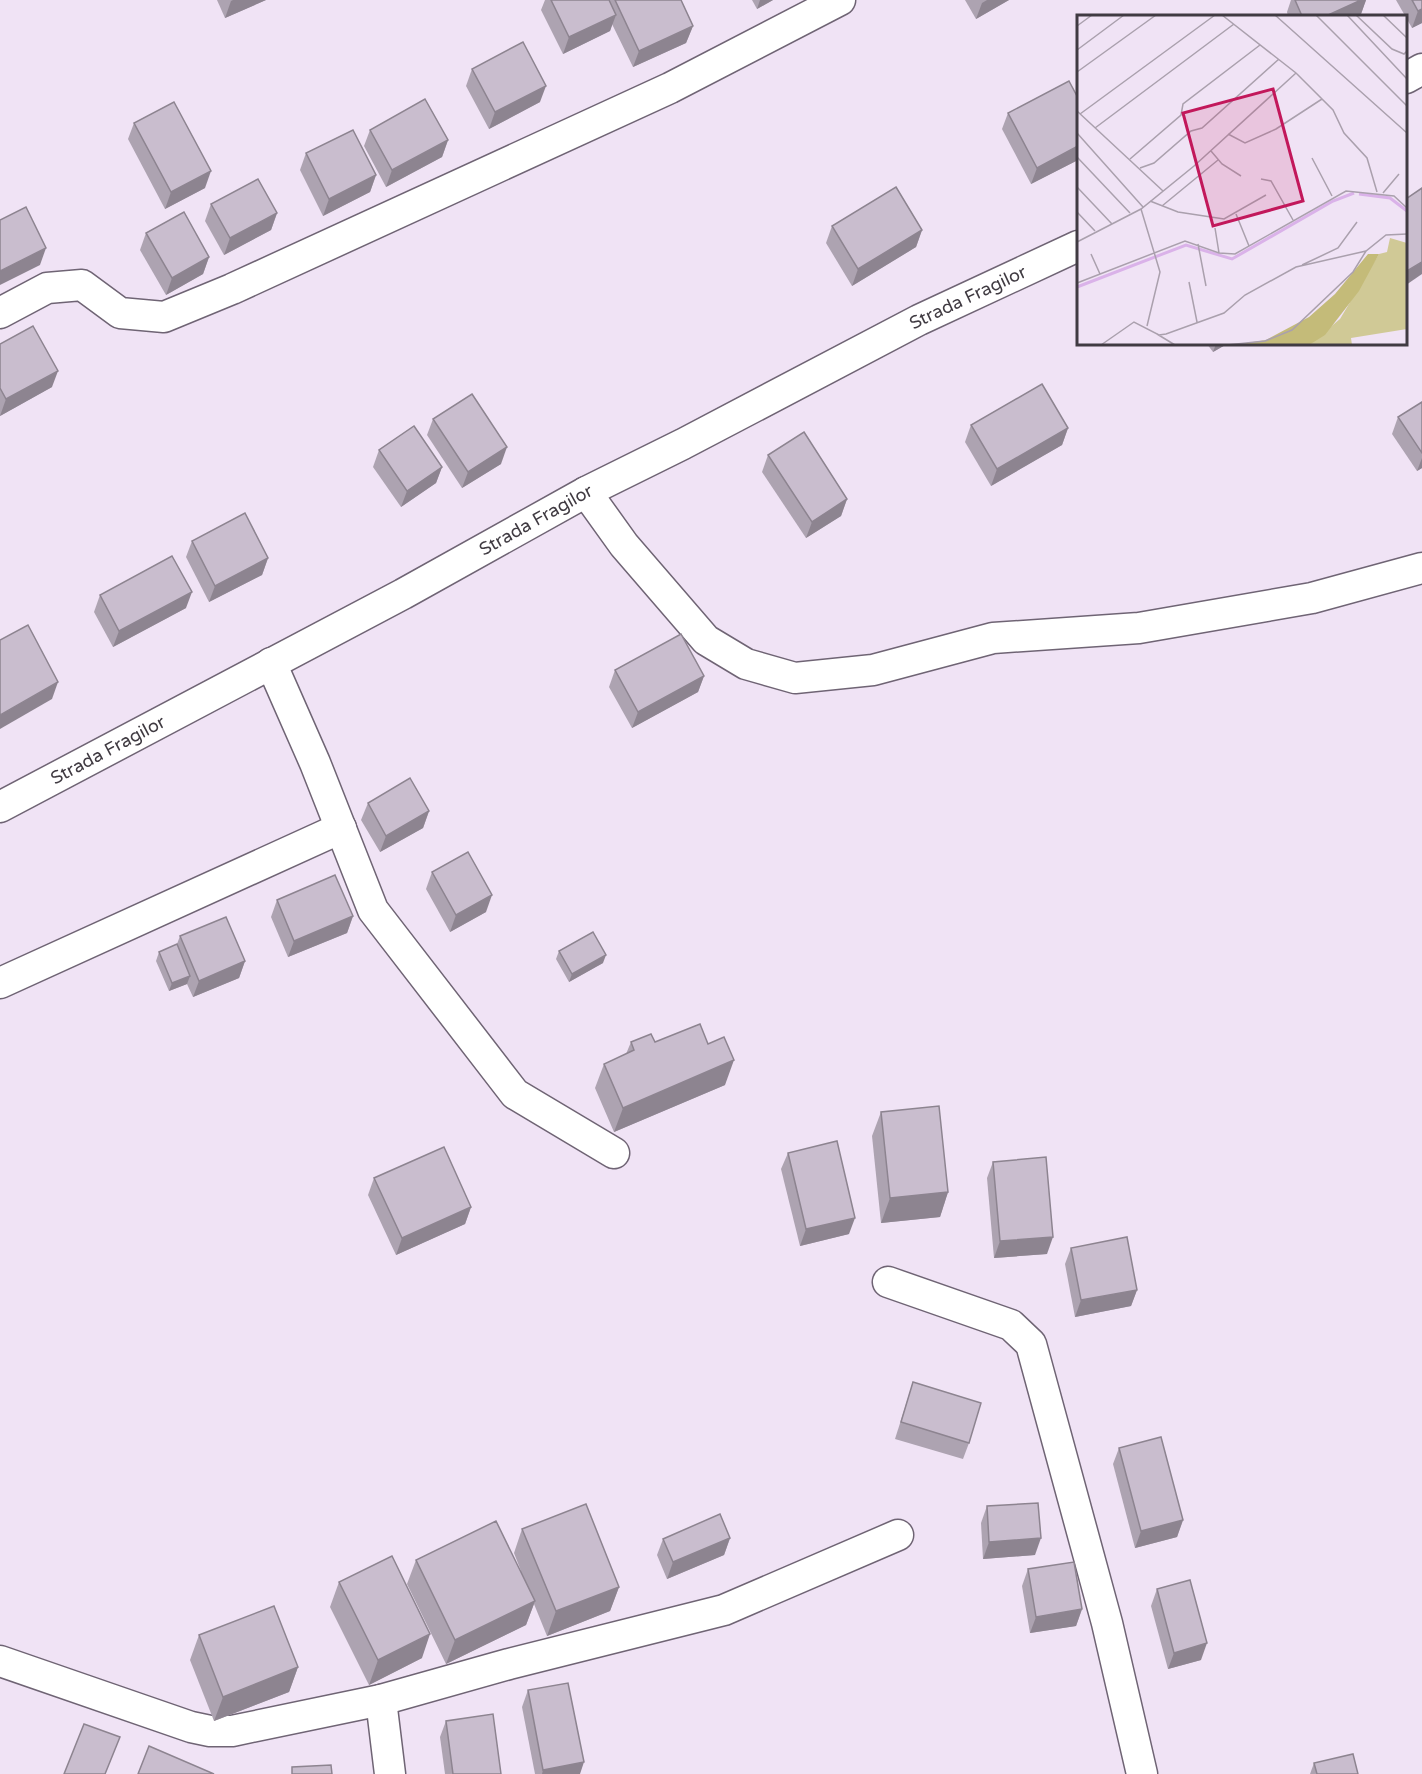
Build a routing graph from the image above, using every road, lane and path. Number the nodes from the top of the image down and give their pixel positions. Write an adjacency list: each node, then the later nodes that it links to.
1 (840, 0): 5 (street)
2 (1422, 69): 3 (street)
3 (1407, 77)
4 (1077, 246): 6 (street, Strada Fragilor)
5 (0, 313)
6 (586, 492): 7 (street); 8 (street, Strada Fragilor)
7 (1422, 568)
8 (271, 663): 9 (street, Strada Fragilor); 10 (street)
9 (0, 807)
10 (341, 828): 11 (street); 12 (street)
11 (0, 983)
12 (614, 1153)
13 (888, 1282): 18 (street)
14 (898, 1535): 16 (street)
15 (0, 1662): 16 (street)
16 (381, 1700): 17 (street)
17 (390, 1774)
18 (1142, 1774)

